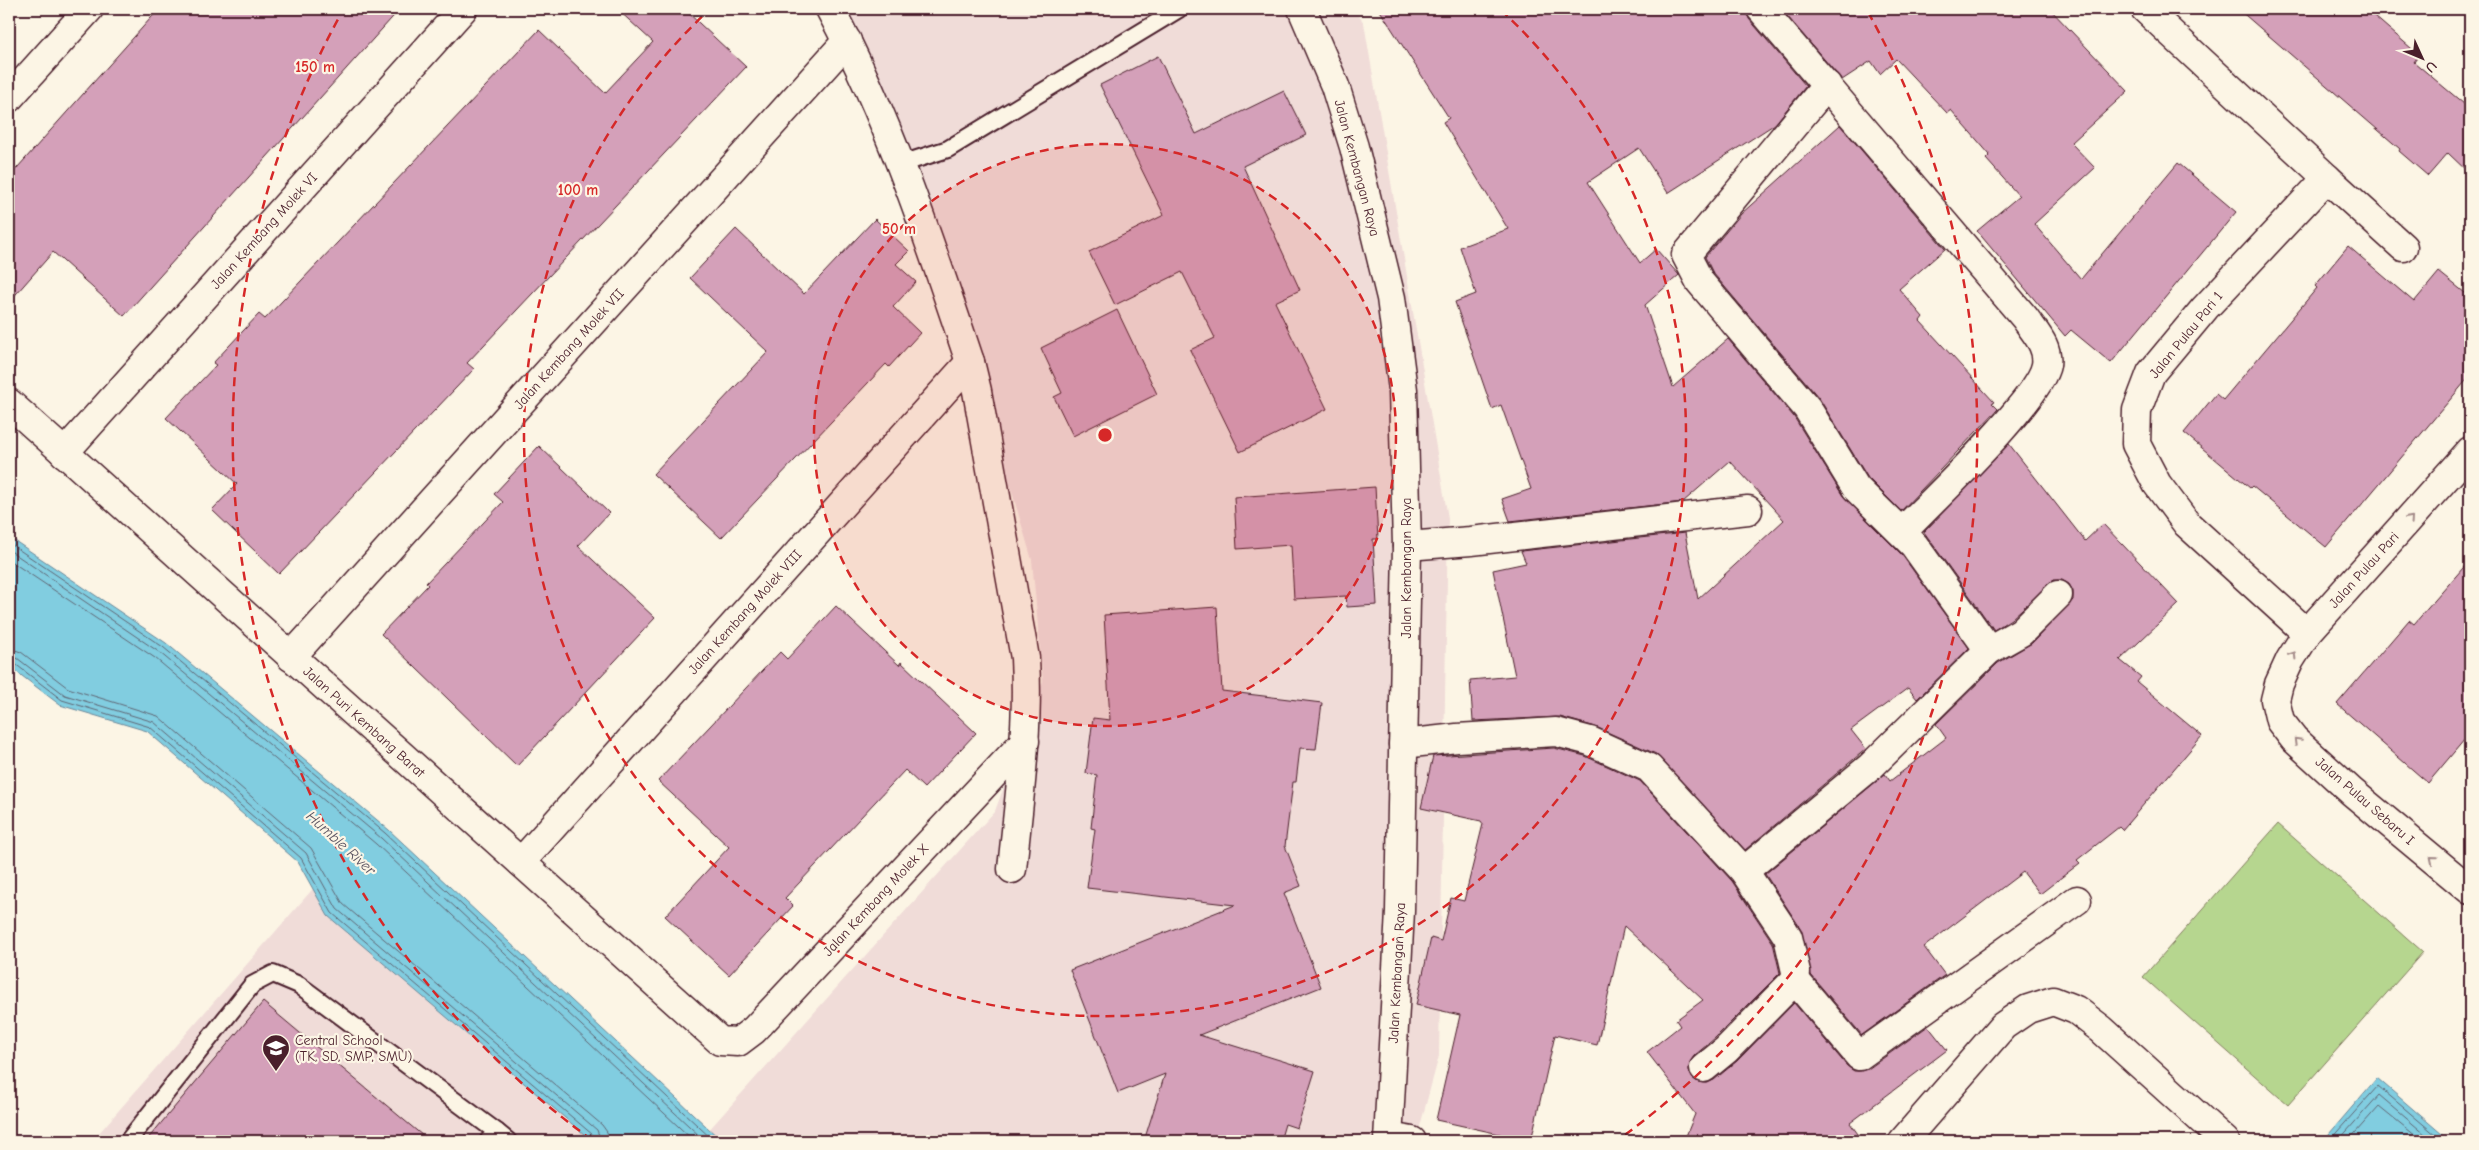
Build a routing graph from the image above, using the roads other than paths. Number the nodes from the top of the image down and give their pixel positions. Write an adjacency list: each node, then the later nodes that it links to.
1 (89, 9): 10 (street)
2 (463, 9): 17 (street, Jalan Kembang Molek VI)
3 (830, 9): 8 (street)
4 (1179, 9): 11 (lane)
5 (1302, 9): 20 (street, Jalan Kembangan Raya)
6 (1760, 9): 9 (street)
7 (2145, 9): 12 (street)
8 (847, 41): 11 (street); 24 (street, Jalan Kembang Molek VII)
9 (1827, 86): 19 (street); 19 (street)
10 (9, 98)
11 (901, 164): 14 (street)
12 (2327, 178): 13 (street); 22 (street, Jalan Pulau Pari 1)
13 (2404, 247)
14 (970, 362): 26 (street); 28 (street, Jalan Kembang Molek VIII)
15 (9, 403): 17 (street, Jalan Puri Kembang Barat)
16 (2470, 451): 22 (street, Jalan Pulau Pari, one-way to 16)
17 (64, 453): 24 (street, Jalan Puri Kembang Barat)
18 (1748, 510): 20 (street)
19 (1902, 532): 23 (street)
20 (1407, 546): 27 (street, Jalan Kembangan Raya)
21 (2058, 594): 23 (street)
22 (2299, 626): 25 (street, Jalan Pulau Pari, one-way to 22)
23 (1989, 650): 30 (street)
24 (291, 656): 28 (street, Jalan Puri Kembang Barat)
25 (2275, 700): 31 (street, Jalan Pulau Sebaru I, one-way to 25)
26 (1025, 741): 29 (street); 34 (street, Jalan Kembang Molek X)
27 (1403, 744): 30 (street); 37 (street, Jalan Kembangan Raya)
28 (521, 862): 34 (street, Jalan Puri Kembang Barat)
29 (1012, 869)
30 (1744, 871): 33 (street)
31 (2470, 890)
32 (2078, 900): 33 (street)
33 (1794, 980): 35 (street)
34 (720, 1041)
35 (1704, 1068)
36 (498, 1138): 38 (lane)
37 (1396, 1140)
38 (128, 1141)
39 (1903, 1141): 40 (street)
40 (2225, 1141)

